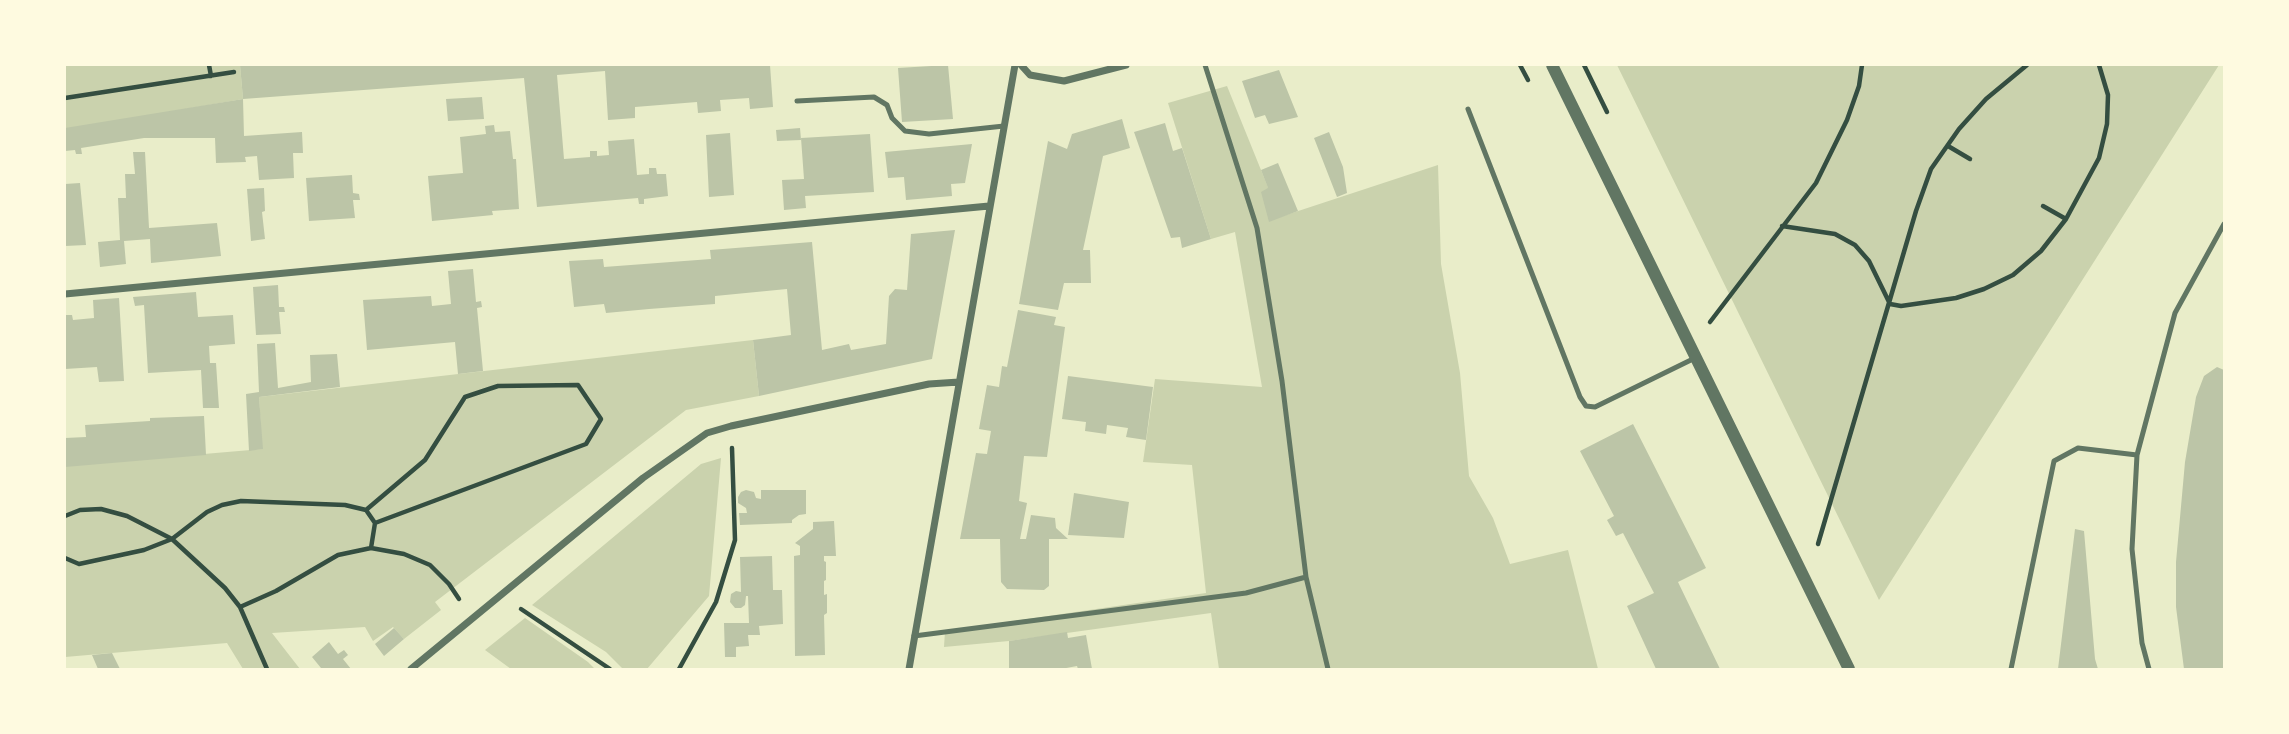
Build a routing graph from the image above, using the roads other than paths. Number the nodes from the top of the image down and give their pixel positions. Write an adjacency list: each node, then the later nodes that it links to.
1 (1015, 65): 8 (street)
2 (1021, 65): 3 (street)
3 (1126, 65)
4 (1205, 65): 15 (lane)
5 (1552, 65): 12 (street)
6 (797, 101): 8 (lane)
7 (1468, 109): 12 (lane)
8 (1004, 126): 9 (street)
9 (989, 206): 11 (street); 13 (street)
10 (2224, 224): 14 (lane)
11 (65, 294)
12 (1695, 358): 20 (street)
13 (959, 382): 16 (street); 17 (street)
14 (2137, 456): 21 (lane); 22 (lane)
15 (1306, 577): 16 (lane); 19 (lane)
16 (915, 636): 18 (street)
17 (411, 669)
18 (909, 669)
19 (1328, 669)
20 (1849, 669)
21 (2011, 669)
22 (2149, 669)

